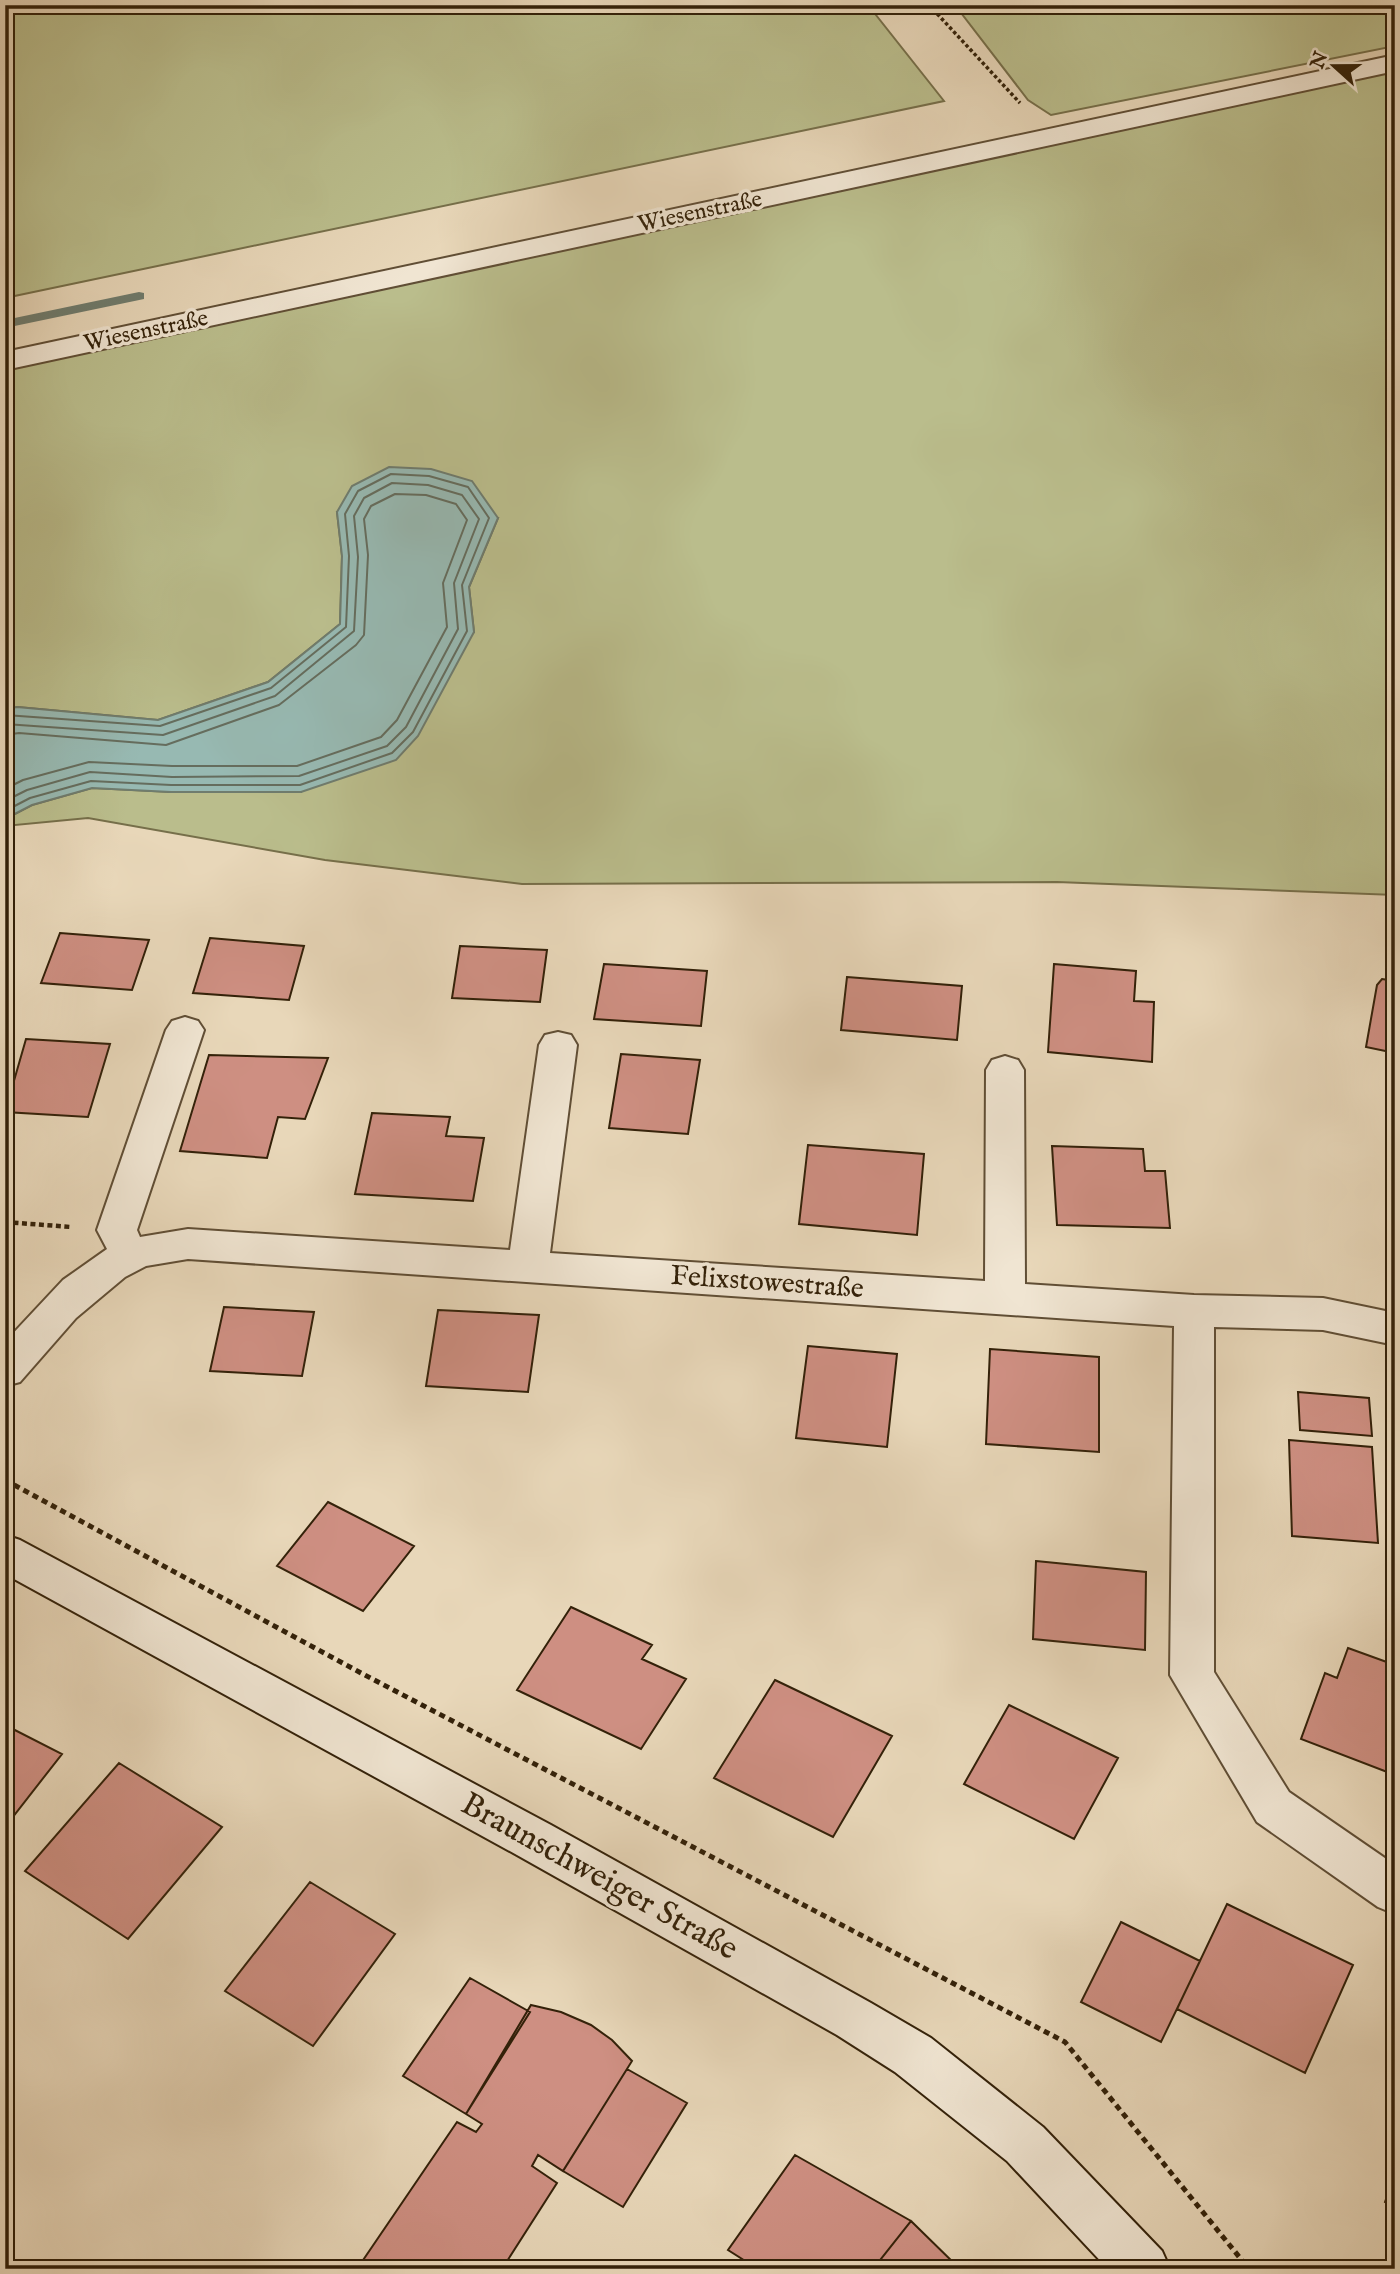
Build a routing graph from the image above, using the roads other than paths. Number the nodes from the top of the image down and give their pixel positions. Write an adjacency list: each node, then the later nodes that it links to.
1 (1395, 63): 2 (street, Wiesenstraße)
2 (5, 361)
3 (185, 1030): 6 (street)
4 (558, 1045): 7 (street)
5 (1005, 1070): 8 (street)
6 (123, 1243): 7 (street, Felixstowestraße); 11 (street, Felixstowestraße)
7 (528, 1268): 8 (street, Felixstowestraße)
8 (1005, 1299): 9 (street, Felixstowestraße)
9 (1194, 1311): 10 (street, Felixstowestraße); 13 (street)
10 (1395, 1329)
11 (5, 1370)
12 (5, 1553): 14 (street, Braunschweiger Straße)
13 (1395, 1892)
14 (1129, 2263)

